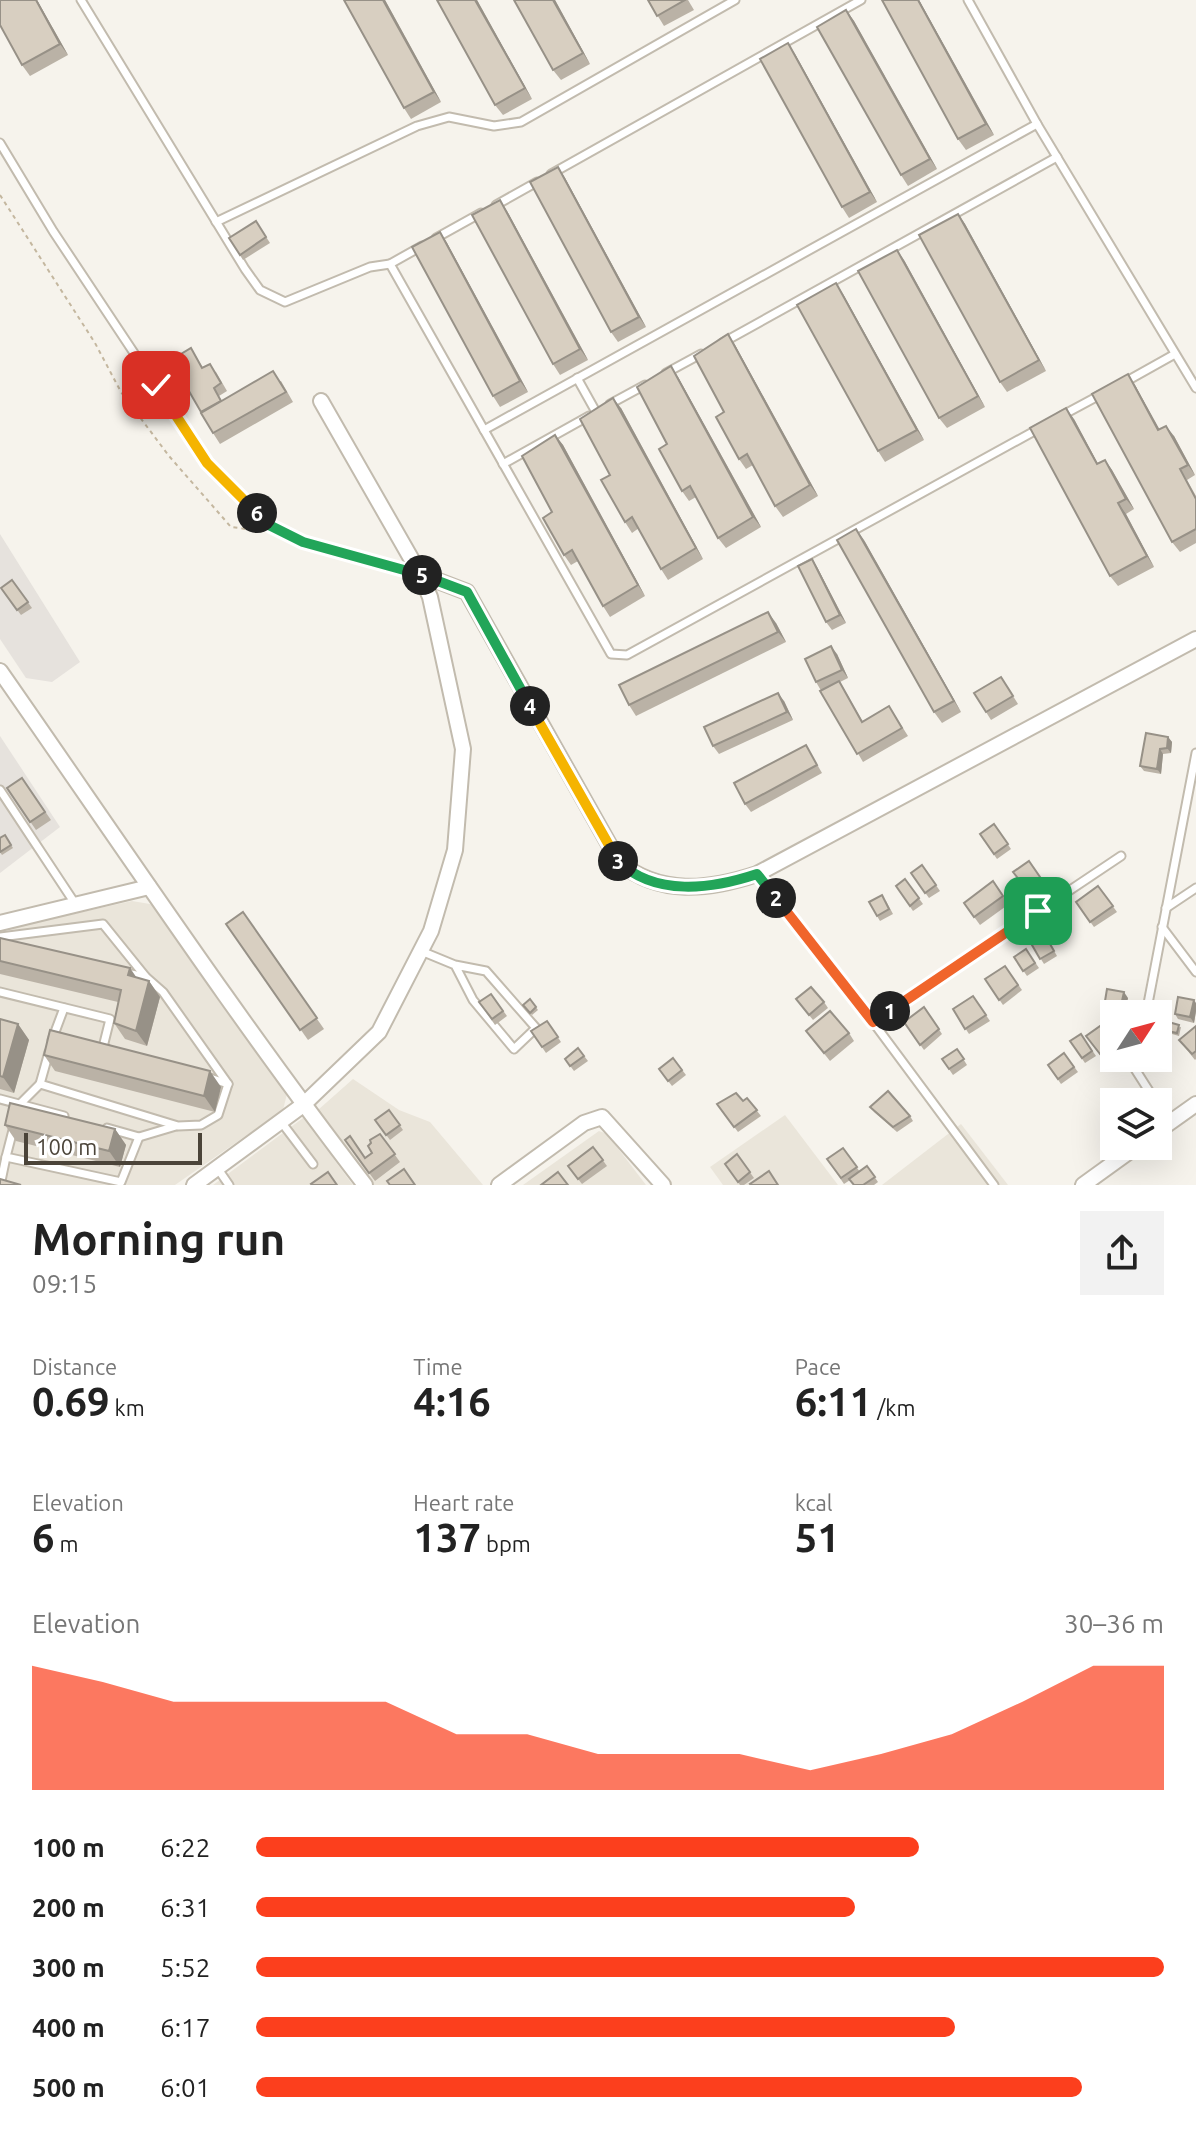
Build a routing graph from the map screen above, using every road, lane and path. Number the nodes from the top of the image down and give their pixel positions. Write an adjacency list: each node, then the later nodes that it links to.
1 (81, 0): 9 (lane)
2 (735, 0): 9 (lane)
3 (861, 0): 10 (lane)
4 (968, 0): 5 (lane)
5 (1037, 124): 7 (lane); 12 (lane)
6 (0, 143): 20 (lane)
7 (1057, 157): 11 (lane); 17 (lane)
8 (0, 195): 20 (path)
9 (216, 222): 10 (lane)
10 (390, 264): 18 (lane)
11 (1175, 354): 13 (lane); 14 (lane)
12 (577, 378): 17 (lane); 18 (lane)
13 (1120, 384)
14 (1196, 388)
15 (1107, 391): 19 (lane)
16 (321, 401): 21 (street)
17 (596, 412): 19 (lane)
18 (484, 430): 19 (lane)
19 (503, 464)
20 (286, 534): 21 (lane)
21 (420, 574): 27 (street); 36 (street)
22 (1196, 639): 27 (street)
23 (0, 671): 28 (street)
24 (1196, 753): 31 (lane)
25 (0, 790): 30 (lane)
26 (1121, 856): 44 (lane)
27 (757, 874): 44 (lane)
28 (149, 887): 30 (street); 56 (street)
29 (1196, 888): 31 (lane)
30 (76, 905): 32 (street)
31 (1166, 908): 33 (lane)
32 (0, 923)
33 (1162, 927): 39 (lane); 42 (lane)
34 (0, 939): 35 (lane); 40 (lane)
35 (15, 945)
36 (421, 951): 37 (lane); 56 (street)
37 (455, 965): 37 (lane)
38 (117, 970): 40 (lane)
39 (1196, 972)
40 (146, 977): 52 (lane)
41 (0, 992): 43 (lane)
42 (1149, 1000)
43 (64, 1008): 45 (lane); 48 (lane)
44 (873, 1022): 75 (lane)
45 (54, 1035): 46 (lane); 51 (lane)
46 (66, 1038)
47 (90, 1044): 48 (lane)
48 (103, 1047): 49 (lane)
49 (116, 1051)
50 (200, 1075): 52 (lane)
51 (40, 1084): 54 (lane); 61 (lane)
52 (228, 1084): 61 (lane)
53 (0, 1099): 54 (lane)
54 (20, 1104): 57 (lane); 63 (lane)
55 (1196, 1104): 58 (street)
56 (303, 1105): 59 (street); 72 (street)
57 (80, 1121)
58 (1172, 1121)
59 (282, 1123): 65 (lane); 66 (street)
60 (94, 1125): 62 (lane)
61 (178, 1126): 62 (lane)
62 (139, 1137): 68 (lane)
63 (6, 1157): 67 (lane); 68 (lane)
64 (1118, 1160): 76 (street)
65 (313, 1164)
66 (218, 1169): 70 (street); 71 (lane)
67 (1, 1181): 69 (lane)
68 (117, 1184)
69 (17, 1185)
70 (194, 1185)
71 (229, 1185)
72 (365, 1185)
73 (499, 1185): 74 (street)
74 (663, 1185)
75 (994, 1185)
76 (1083, 1185)

